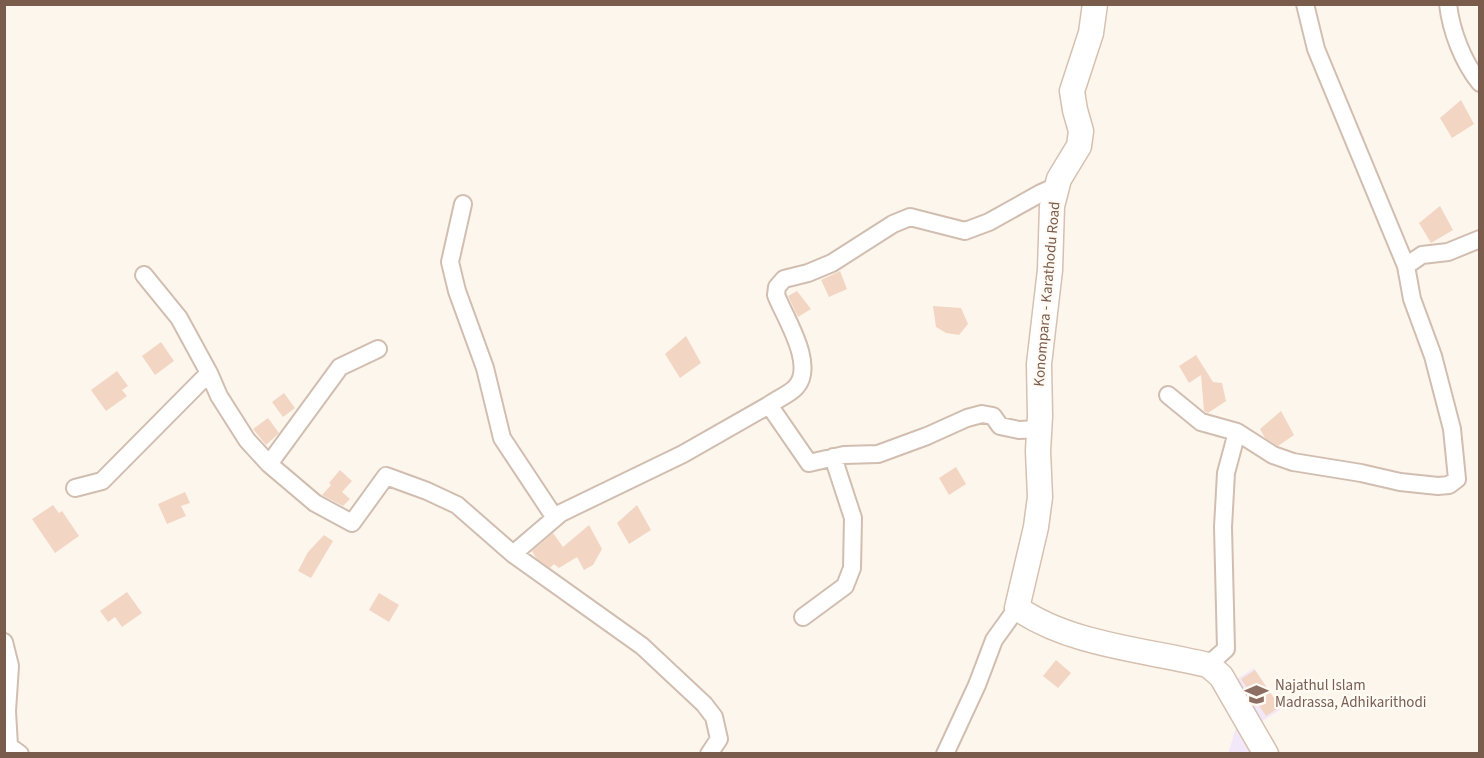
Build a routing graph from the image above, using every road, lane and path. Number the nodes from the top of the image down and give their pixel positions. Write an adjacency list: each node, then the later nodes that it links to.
1 (1095, 4): 5 (main road, Konompara - Karathodu Road)
2 (1305, 4): 8 (street)
3 (1448, 4): 4 (street)
4 (1479, 83)
5 (1057, 186): 13 (street); 14 (main road, Konompara - Karathodu Road)
6 (463, 204): 19 (street)
7 (1479, 239): 8 (street)
8 (1406, 266): 15 (street)
9 (144, 275): 11 (street)
10 (378, 349): 17 (street)
11 (210, 373): 17 (street); 18 (street)
12 (1168, 395): 15 (street)
13 (769, 405): 16 (street); 19 (street)
14 (1039, 429): 16 (street); 21 (main road, Konompara - Karathodu Road)
15 (1237, 432): 24 (street)
16 (833, 458): 22 (street)
17 (268, 464): 20 (street)
18 (75, 488)
19 (555, 518): 20 (street)
20 (513, 555): 26 (street)
21 (1017, 608): 24 (main road); 27 (street)
22 (803, 617)
23 (4, 642): 25 (street)
24 (1208, 665): 28 (main road)
25 (20, 753)
26 (709, 753)
27 (945, 753)
28 (1266, 753)

